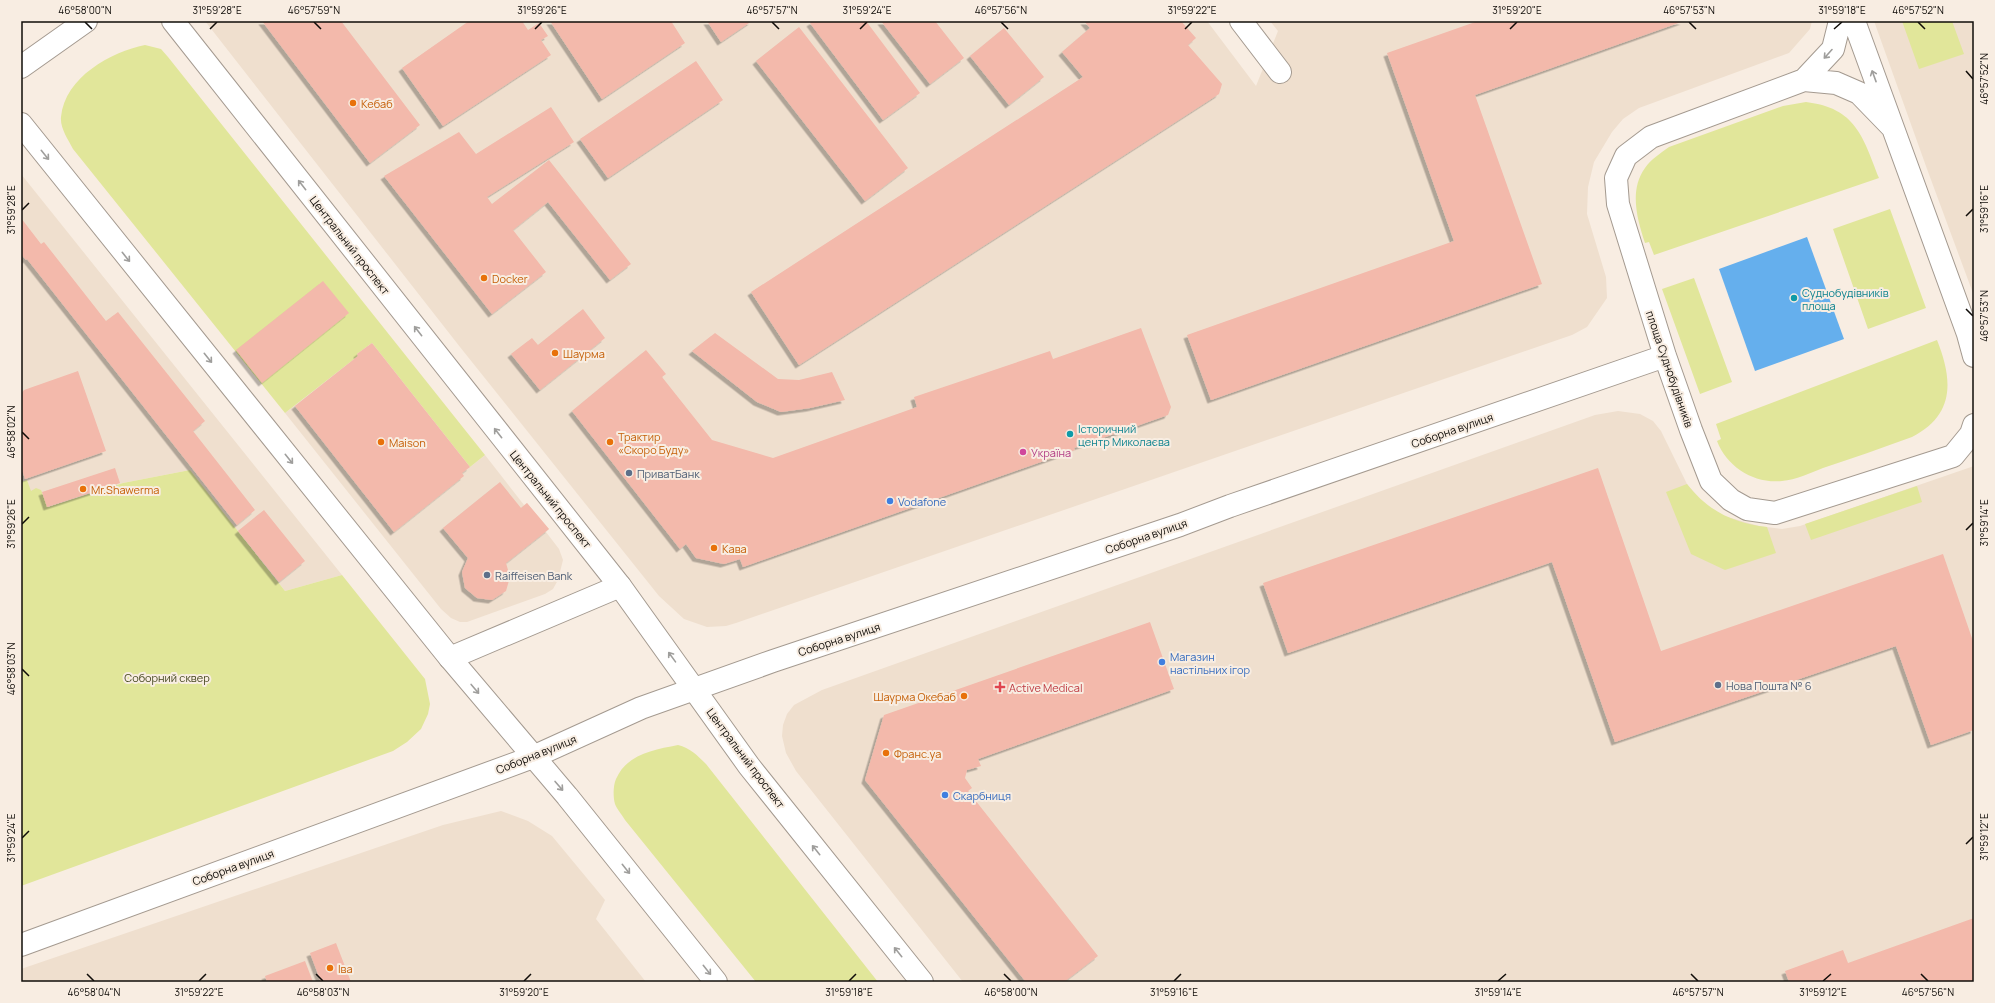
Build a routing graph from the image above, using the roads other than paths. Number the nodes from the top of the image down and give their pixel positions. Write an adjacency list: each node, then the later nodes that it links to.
1 (86, 21): 6 (street)
2 (173, 21): 14 (street, Центральний проспект, one-way to 2)
3 (1240, 21): 7 (street)
4 (1840, 21): 8 (street, площа Суднобудівників, one-way to 8)
5 (1854, 21): 10 (street, one-way to 5)
6 (21, 67)
7 (1280, 72)
8 (1804, 80): 10 (street, площа Суднобудівників); 11 (street, площа Суднобудівників)
9 (21, 124): 15 (street, one-way to 15)
10 (1891, 126): 12 (street, площа Суднобудівників)
11 (1665, 356): 13 (street, площа Суднобудівників); 16 (street, Соборна вулиця)
12 (1974, 356)
13 (1974, 425)
14 (620, 586): 15 (street); 16 (street, Центральний проспект, one-way to 14)
15 (450, 658): 17 (street, one-way to 17)
16 (695, 689): 17 (street, Соборна вулиця); 20 (street, Центральний проспект, one-way to 16)
17 (533, 757): 18 (street, Соборна вулиця); 19 (street, one-way to 19)
18 (21, 945)
19 (716, 982)
20 (922, 982)

